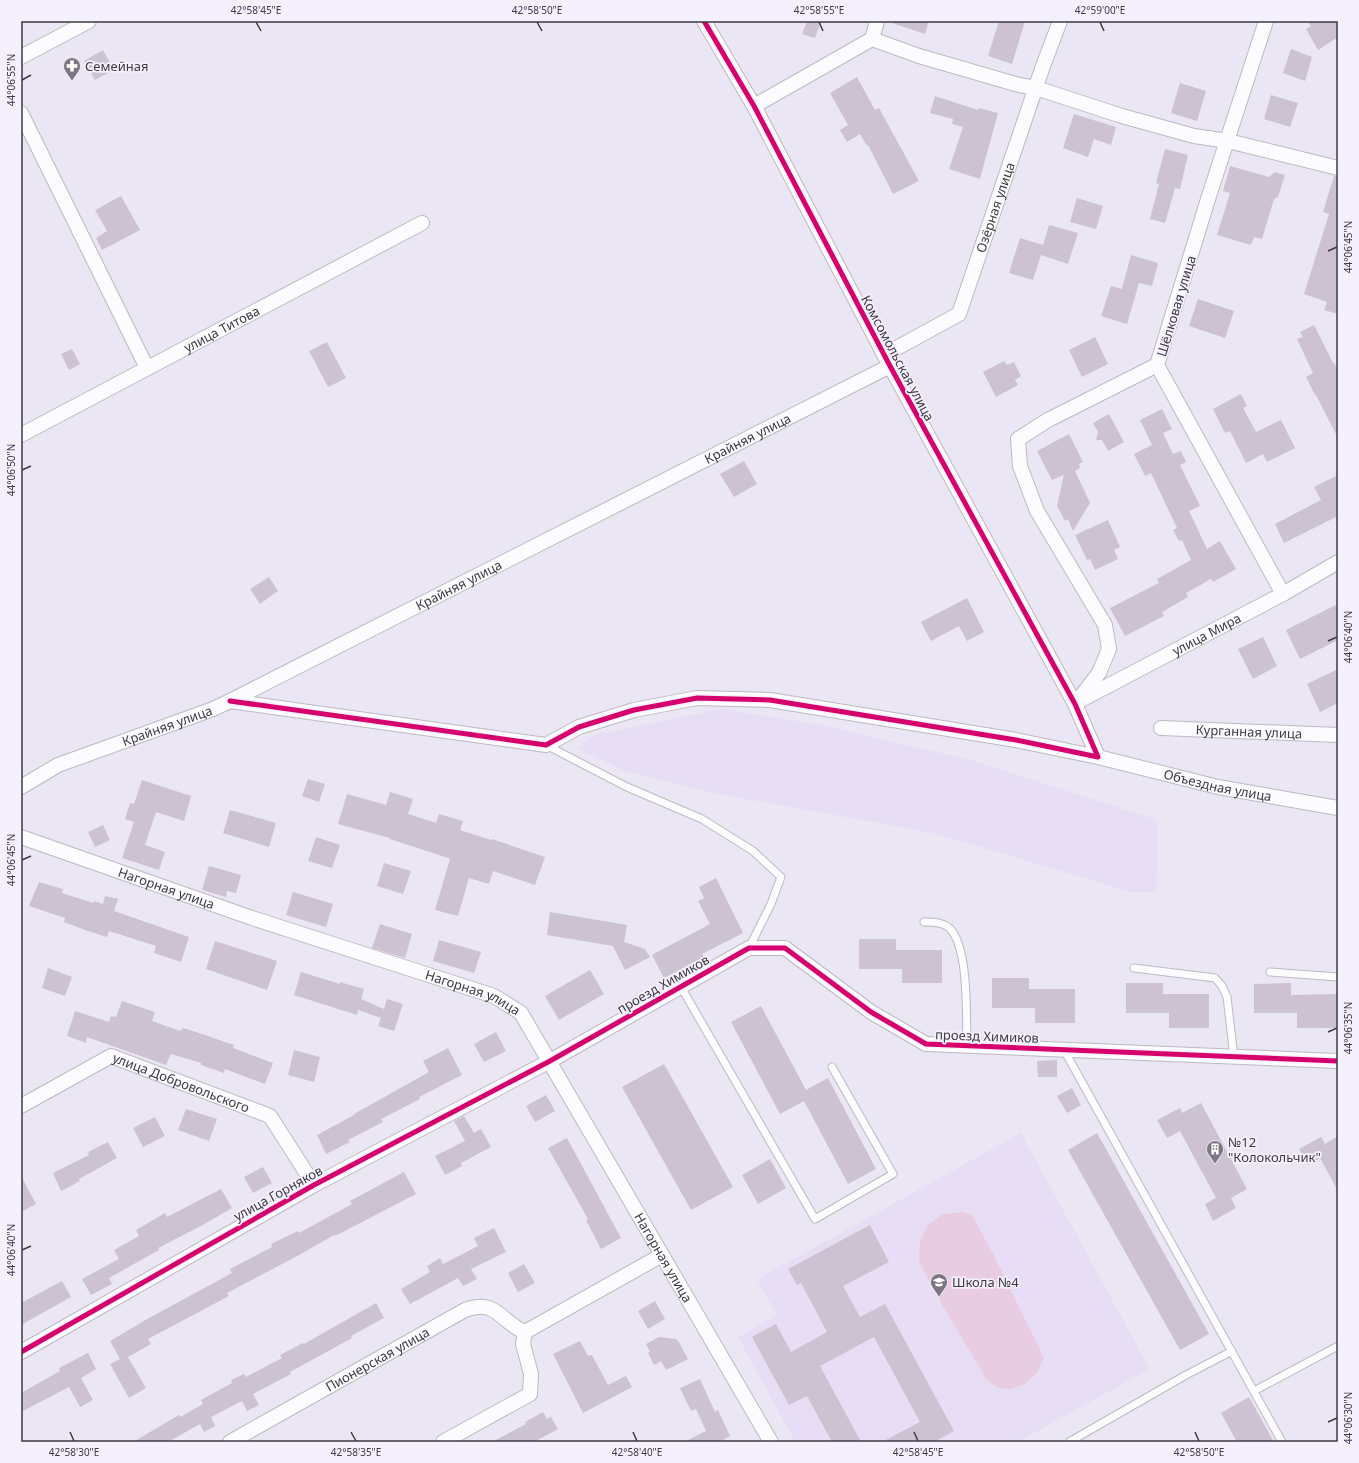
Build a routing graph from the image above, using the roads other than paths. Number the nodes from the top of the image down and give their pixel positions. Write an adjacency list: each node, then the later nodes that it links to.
1 (89, 21): 7 (street)
2 (704, 21): 9 (street, Комсомольская улица)
3 (877, 21): 6 (street)
4 (1060, 21): 8 (street, Озёрная улица)
5 (1266, 21): 11 (street, Шёлковая улица)
6 (872, 39): 8 (street); 9 (street)
7 (21, 57)
8 (1036, 88): 11 (street); 14 (street, Озёрная улица)
9 (754, 106): 14 (street, Комсомольская улица)
10 (21, 113): 16 (street)
11 (1228, 141): 12 (street); 15 (street, Шёлковая улица)
12 (1338, 168)
13 (422, 223): 16 (street, улица Титова)
14 (887, 361): 20 (street, Крайняя улица); 21 (street, Комсомольская улица)
15 (1158, 365): 19 (street, Шёлковая улица); 21 (street)
16 (147, 368): 17 (street, улица Титова)
17 (21, 435)
18 (1338, 562): 19 (street, улица Мира)
19 (1283, 594): 21 (street, улица Мира)
20 (230, 701): 24 (street); 26 (street, Крайняя улица)
21 (1075, 704): 25 (street, Комсомольская улица)
22 (1160, 728): 23 (street, Курганная улица)
23 (1338, 736)
24 (546, 745): 25 (street, Объездная улица); 30 (lane)
25 (1098, 757): 27 (street, Объездная улица)
26 (21, 786)
27 (1338, 808)
28 (21, 837): 38 (street, Нагорная улица)
29 (924, 922): 35 (lane)
30 (749, 948): 34 (street, проезд Химиков); 35 (street, проезд Химиков)
31 (1134, 968): 37 (lane)
32 (1270, 972): 33 (lane)
33 (1338, 977)
34 (681, 987): 38 (street, проезд Химиков); 40 (lane)
35 (967, 1046): 36 (street, проезд Химиков)
36 (1064, 1050): 37 (street, проезд Химиков); 46 (lane)
37 (1234, 1057): 39 (street, проезд Химиков)
38 (550, 1061): 42 (street, улица Горняков); 43 (street, Нагорная улица)
39 (1338, 1061)
40 (832, 1067)
41 (21, 1106): 42 (street, улица Добровольского)
42 (314, 1186): 47 (street, улица Горняков)
43 (662, 1255): 44 (street); 52 (street, Нагорная улица)
44 (525, 1332): 50 (street, Пионерская улица); 51 (street)
45 (1338, 1346): 48 (lane)
46 (1232, 1351): 48 (lane); 49 (lane)
47 (21, 1352)
48 (1254, 1391): 54 (lane)
49 (1078, 1440): 53 (lane)
50 (230, 1442)
51 (442, 1442)
52 (771, 1442)
53 (1069, 1442)
54 (1282, 1442)

